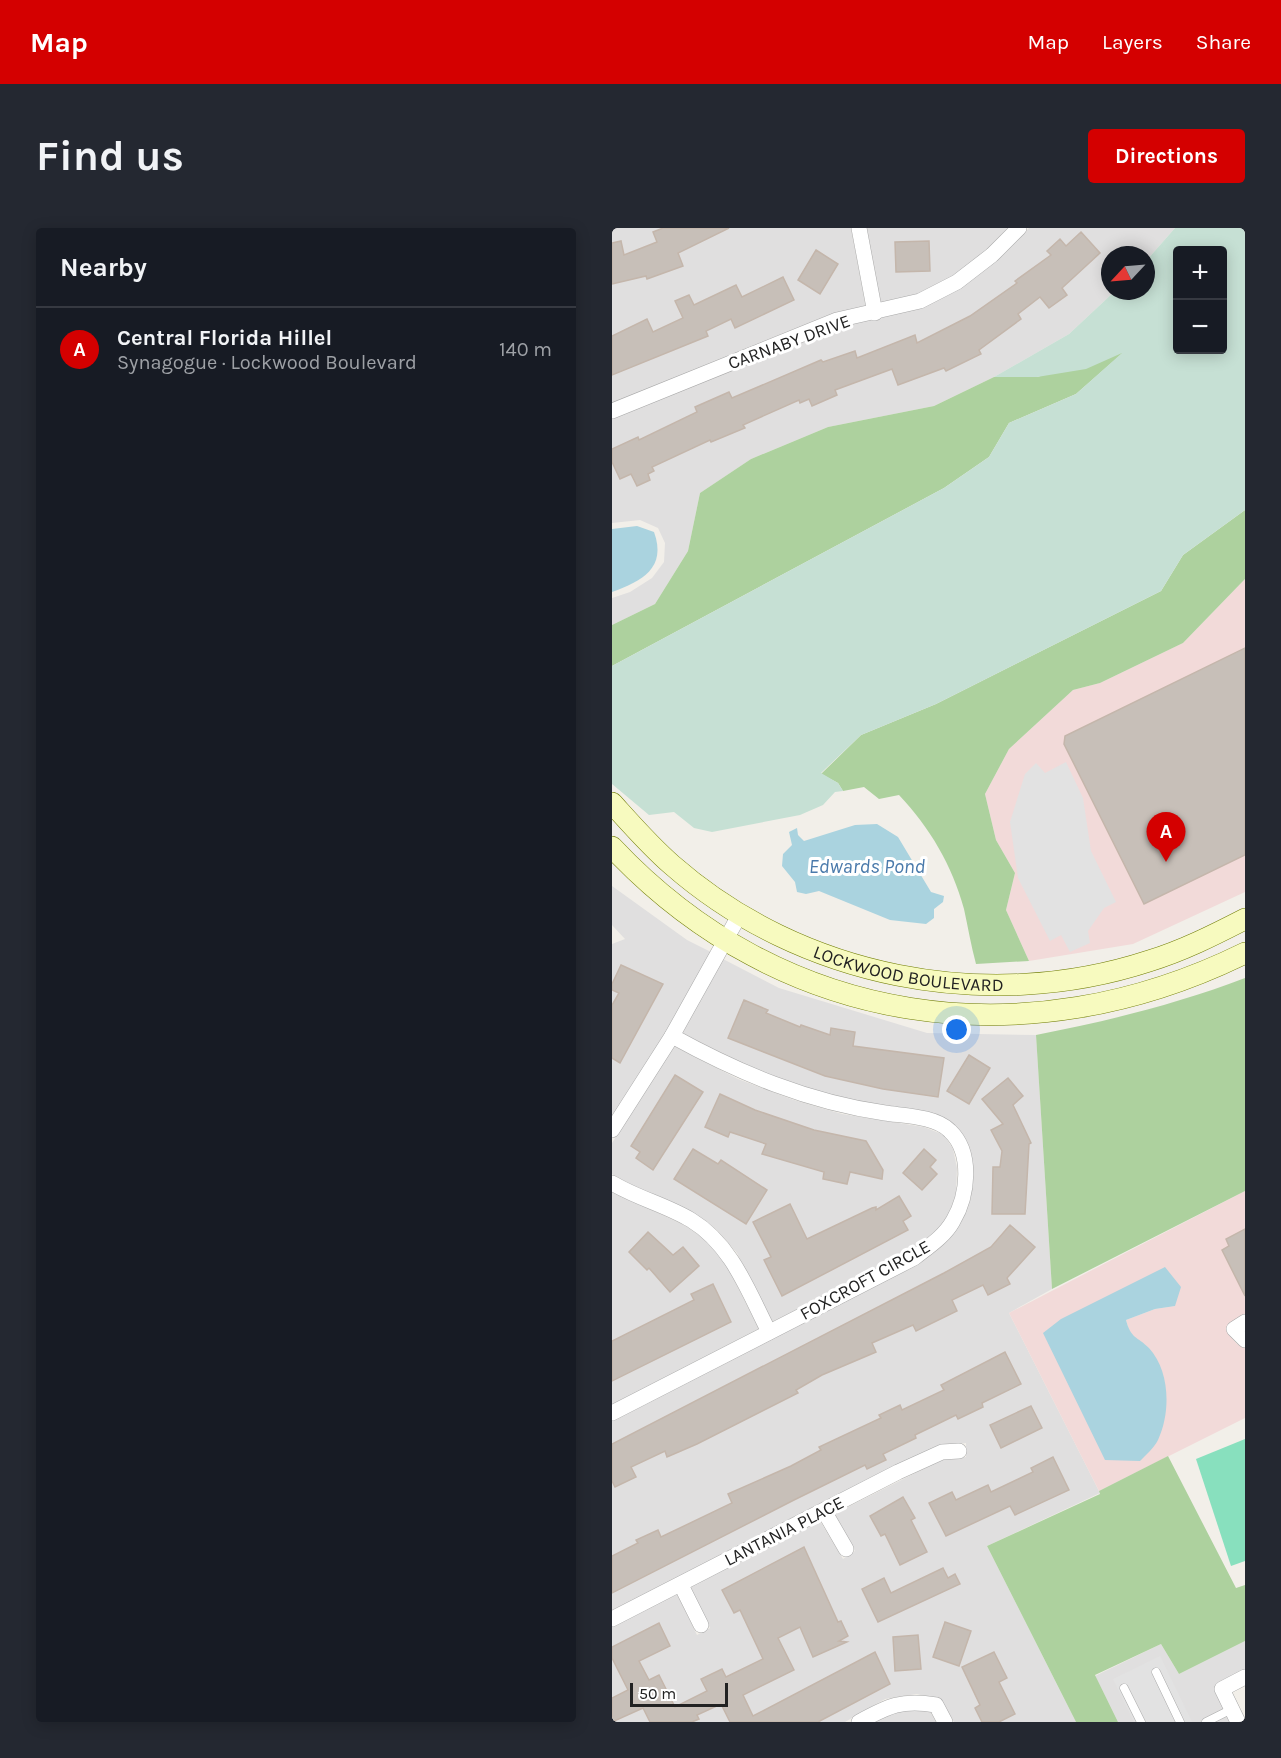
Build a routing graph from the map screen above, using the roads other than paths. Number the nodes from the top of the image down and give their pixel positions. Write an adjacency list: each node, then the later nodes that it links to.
1 (859, 228): 3 (street)
2 (1019, 228): 3 (street, CARNABY DRIVE)
3 (874, 313): 4 (street, CARNABY DRIVE)
4 (612, 411)
5 (612, 803): 7 (main road, LOCKWOOD BOULEVARD)
6 (612, 847): 9 (main road, LOCKWOOD BOULEVARD)
7 (740, 914): 9 (street); 11 (main road, LOCKWOOD BOULEVARD)
8 (1245, 919): 11 (main road, LOCKWOOD BOULEVARD)
9 (726, 941): 12 (main road, LOCKWOOD BOULEVARD); 13 (street)
10 (1245, 953): 12 (main road, LOCKWOOD BOULEVARD)
11 (1109, 972): 12 (main road)
12 (1115, 1001)
13 (672, 1036): 14 (street); 17 (street, FOXCROFT CIRCLE)
14 (612, 1130)
15 (612, 1182): 17 (street)
16 (1245, 1322): 18 (street)
17 (769, 1332): 19 (street, FOXCROFT CIRCLE)
18 (1245, 1340)
19 (612, 1413)
20 (958, 1450): 21 (street, LANTANIA PLACE)
21 (824, 1511): 22 (street); 23 (street, LANTANIA PLACE)
22 (846, 1549)
23 (681, 1585): 24 (street, LANTANIA PLACE); 25 (street)
24 (612, 1618)
25 (700, 1625)
26 (1156, 1672): 33 (lane)
27 (1245, 1677): 29 (street)
28 (1124, 1688): 32 (lane)
29 (1235, 1715): 34 (lane)
30 (859, 1722): 31 (street)
31 (945, 1722)
32 (1141, 1722)
33 (1180, 1722)
34 (1206, 1722)

